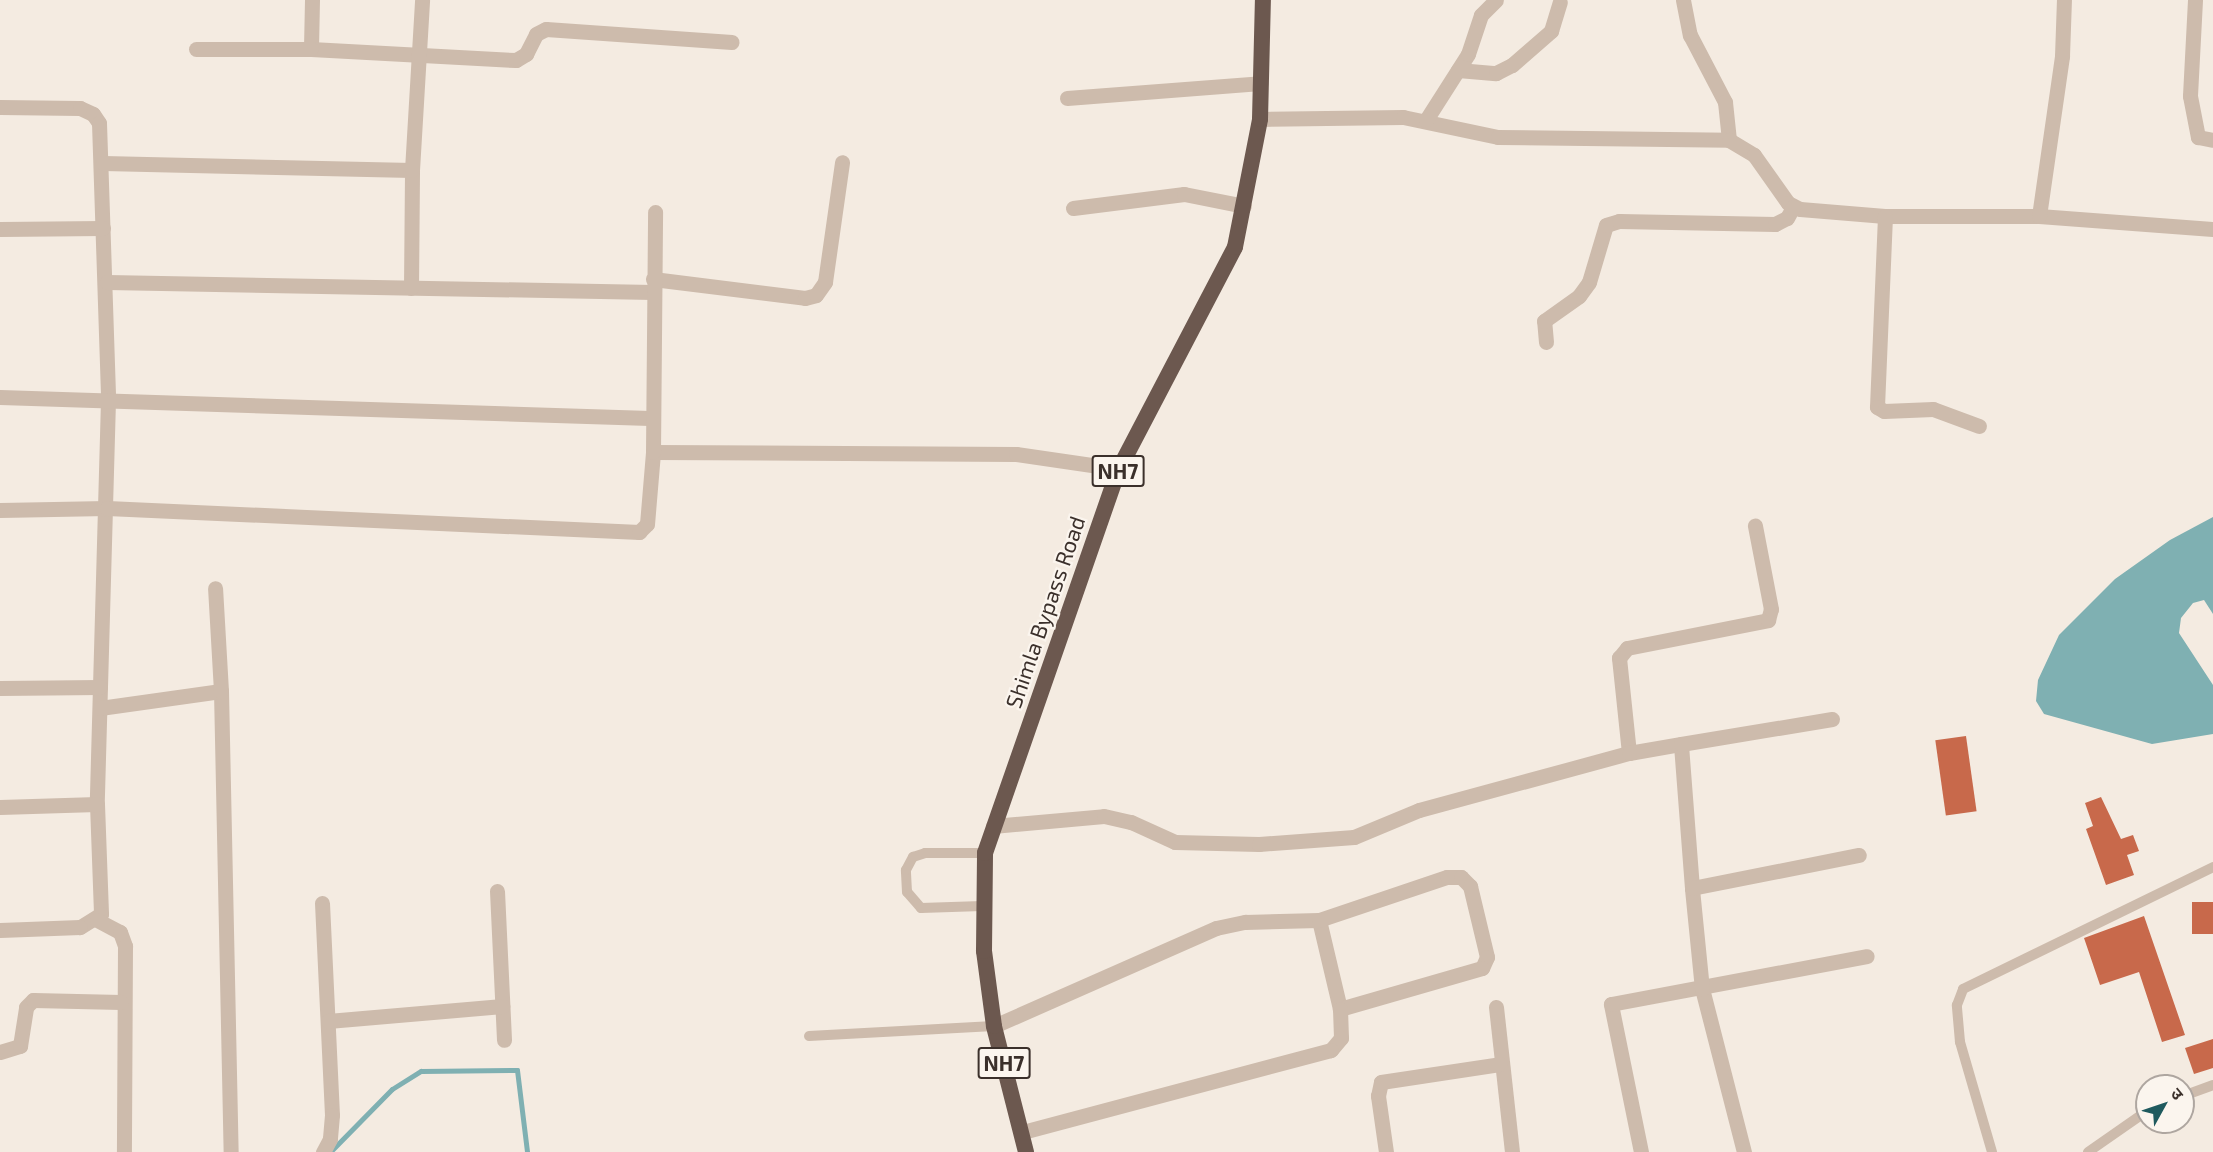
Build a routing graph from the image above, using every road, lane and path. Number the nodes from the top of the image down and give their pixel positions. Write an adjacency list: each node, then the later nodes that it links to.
1 (312, 0): 11 (street)
2 (422, 0): 12 (street)
3 (1263, 0): 14 (highway, Shimla Bypass Road / NH7)
4 (1496, 0): 13 (street)
5 (1683, 0): 19 (street)
6 (2064, 0): 29 (street)
7 (2195, 0): 20 (street)
8 (1560, 2): 13 (street)
9 (732, 42): 12 (street)
10 (196, 49): 11 (street)
11 (310, 49): 12 (street)
12 (418, 57): 23 (street)
13 (1458, 70): 18 (street)
14 (1260, 82): 15 (street); 17 (highway, Shimla Bypass Road / NH7)
15 (1066, 98)
16 (0, 107): 22 (street)
17 (1260, 118): 18 (street); 24 (highway, Shimla Bypass Road / NH7)
18 (1426, 120): 19 (street)
19 (1729, 140): 25 (street)
20 (2213, 140)
21 (843, 162): 34 (street)
22 (103, 163): 23 (street); 30 (street)
23 (411, 170): 35 (street)
24 (1245, 206): 26 (street); 42 (highway, Shimla Bypass Road / NH7)
25 (1793, 207): 28 (street); 36 (street)
26 (1073, 208)
27 (655, 212): 34 (street)
28 (1884, 216): 29 (street); 40 (street)
29 (2038, 216): 32 (street)
30 (103, 228): 31 (street); 33 (street)
31 (0, 229)
32 (2213, 229)
33 (107, 282): 35 (street); 38 (street)
34 (653, 286): 35 (street); 39 (street)
35 (411, 288)
36 (1546, 342)
37 (0, 397): 38 (street)
38 (108, 400): 39 (street); 43 (street)
39 (650, 418): 41 (street)
40 (1979, 426)
41 (653, 452): 42 (street); 43 (street)
42 (1119, 469): 56 (highway, Shimla Bypass Road / NH7)
43 (107, 508): 44 (street); 47 (street)
44 (0, 510)
45 (1755, 526): 53 (street)
46 (215, 588): 49 (street)
47 (100, 687): 48 (street); 50 (street)
48 (0, 688)
49 (221, 691): 50 (street); 84 (street)
50 (100, 708): 54 (street)
51 (1832, 719): 52 (street)
52 (1681, 744): 53 (street); 60 (street)
53 (1629, 753): 56 (street)
54 (97, 804): 55 (street); 64 (street)
55 (0, 807)
56 (993, 826): 57 (highway, Shimla Bypass Road / NH7)
57 (985, 853): 63 (highway, Shimla Bypass Road / NH7); 63 (lane)
58 (1859, 855): 60 (street)
59 (2213, 867): 91 (lane)
60 (1692, 888): 68 (street)
61 (497, 891): 70 (street)
62 (322, 903): 73 (street)
63 (982, 906): 74 (highway, Shimla Bypass Road / NH7)
64 (97, 920): 66 (street); 69 (street)
65 (1318, 920): 72 (street); 72 (street); 74 (street)
66 (0, 930)
67 (1867, 956): 68 (street)
68 (1702, 989): 89 (street); 90 (street)
69 (121, 1002): 77 (street); 83 (street)
70 (502, 1006): 73 (street); 76 (street)
71 (1496, 1007): 78 (street)
72 (1340, 1009): 82 (street)
73 (328, 1021): 85 (street)
74 (994, 1026): 75 (lane); 82 (highway, Shimla Bypass Road / NH7)
75 (809, 1036)
76 (504, 1040)
77 (0, 1052)
78 (1500, 1064): 87 (street); 88 (street)
79 (2213, 1084): 80 (lane)
80 (2195, 1091)
81 (2135, 1119): 92 (lane)
82 (1022, 1132): 86 (highway, Shimla Bypass Road / NH7)
83 (124, 1152)
84 (231, 1152)
85 (323, 1152)
86 (1026, 1152)
87 (1386, 1152)
88 (1512, 1152)
89 (1641, 1152)
90 (1744, 1152)
91 (1992, 1152)
92 (2088, 1152)

